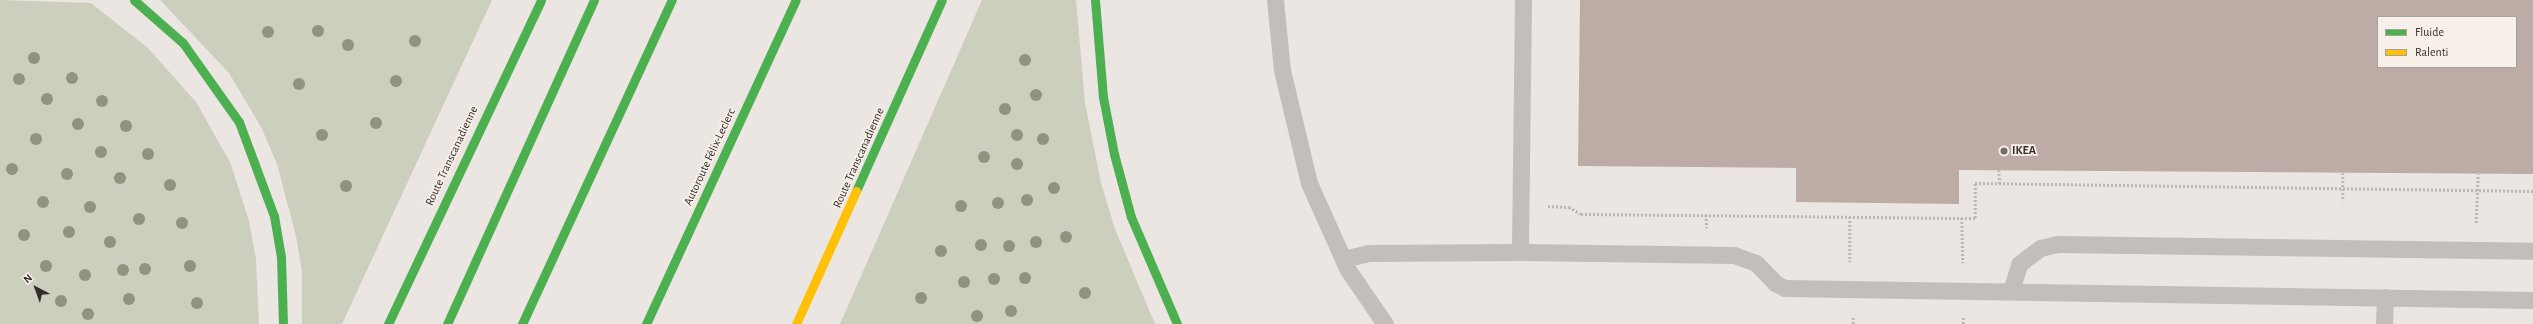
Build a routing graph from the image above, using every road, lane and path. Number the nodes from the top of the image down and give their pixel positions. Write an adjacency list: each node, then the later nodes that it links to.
1 (134, 0): 30 (main road)
2 (541, 0): 31 (main road, Route Transcanadienne)
3 (594, 0): 32 (main road)
4 (672, 0): 33 (main road)
5 (796, 0): 34 (main road, Autoroute Félix-Leclerc)
6 (942, 0): 35 (main road, Route Transcanadienne)
7 (1095, 0): 36 (main road)
8 (1275, 0): 24 (lane)
9 (1523, 0): 23 (lane)
10 (1999, 170): 13 (path)
11 (2343, 173): 14 (path)
12 (2478, 174): 15 (path)
13 (2000, 184): 14 (path); 20 (path)
14 (2343, 188): 15 (path); 17 (path)
15 (2477, 190): 16 (path); 21 (path)
16 (2533, 191)
17 (2343, 201)
18 (1546, 206): 19 (path)
19 (1850, 217): 20 (path); 25 (path)
20 (1962, 218): 26 (path)
21 (2476, 228)
22 (2533, 251): 27 (lane)
23 (1520, 252): 24 (lane); 27 (lane)
24 (1343, 259): 37 (lane)
25 (1850, 266)
26 (1963, 270)
27 (2011, 291): 28 (lane)
28 (2385, 297): 29 (lane); 38 (lane)
29 (2533, 300)
30 (283, 324)
31 (388, 324)
32 (447, 324)
33 (522, 324)
34 (646, 324)
35 (796, 324)
36 (1177, 324)
37 (1385, 324)
38 (2384, 324)

